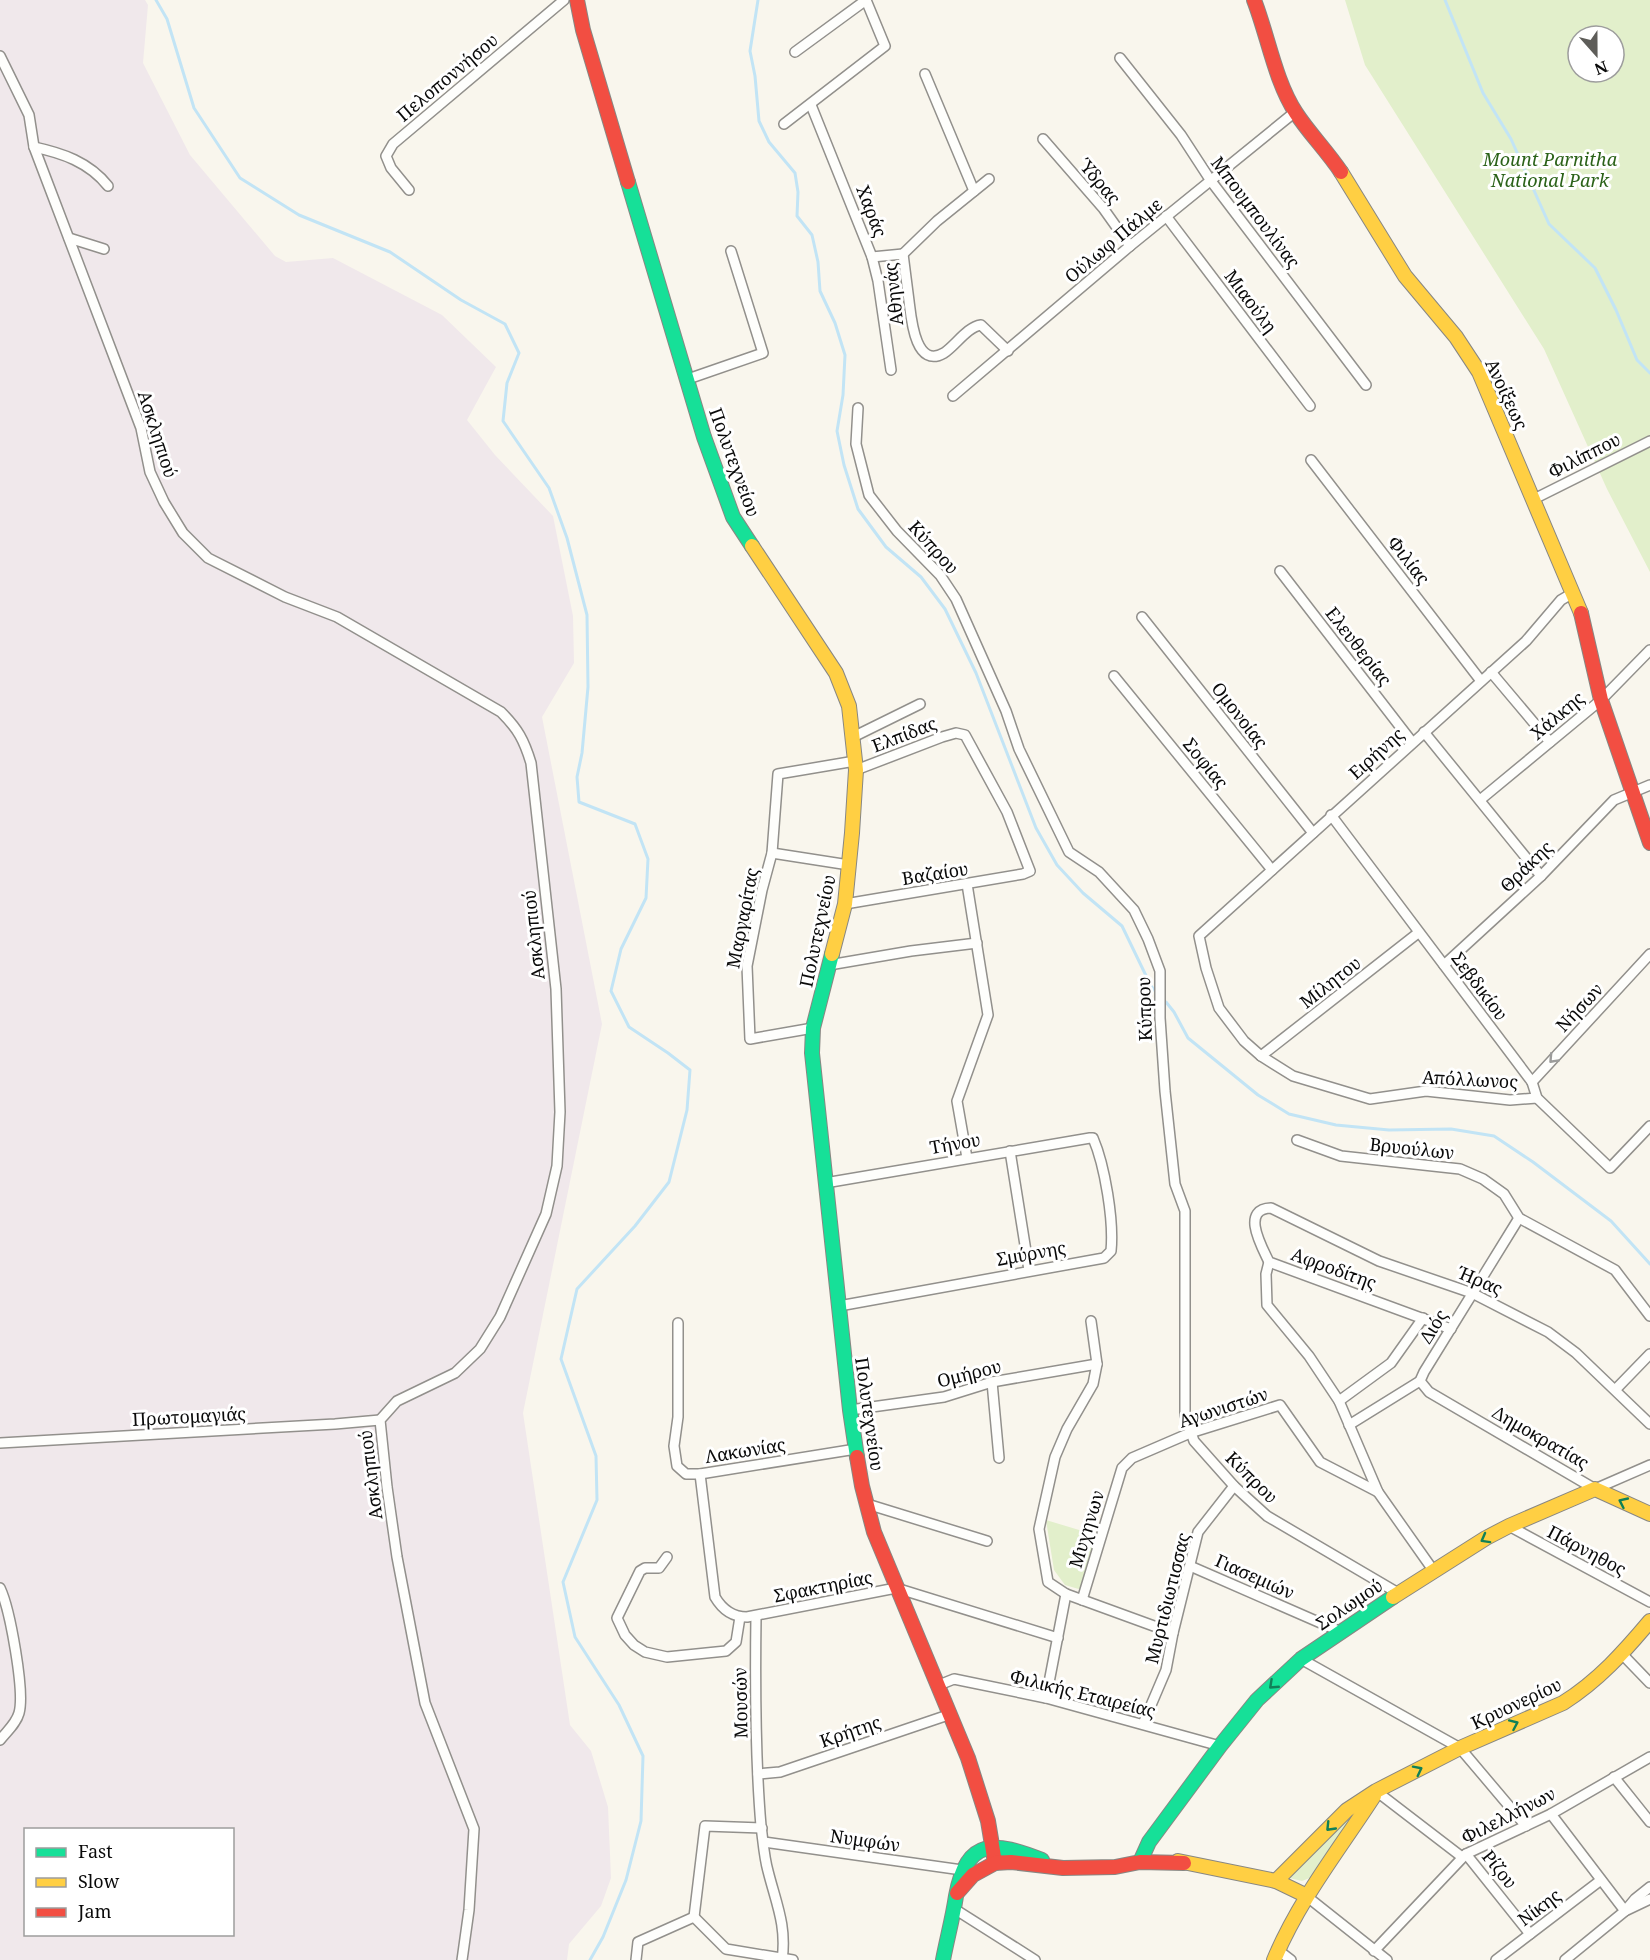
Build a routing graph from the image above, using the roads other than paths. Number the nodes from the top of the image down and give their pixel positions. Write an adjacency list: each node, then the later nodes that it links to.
1 (564, 0): 17 (street, Πελοποννήσου)
2 (578, 0): 28 (street, Πολυτεχνείου)
3 (866, 0): 5 (street); 9 (street)
4 (1254, 0): 10 (street, Ανοίξεως)
5 (795, 52)
6 (0, 56): 13 (street, Ασκληπιού)
7 (1120, 58): 15 (street, Μπουμπουλίνας)
8 (925, 74): 18 (street)
9 (811, 105): 11 (street); 25 (street, Χαράς)
10 (1296, 112): 15 (street, Ούλωφ Πάλμε); 35 (street, Ανοίξεως)
11 (784, 124)
12 (1043, 140): 21 (street, Ύδρας)
13 (34, 147): 16 (street); 20 (street, Ασκληπιού)
14 (988, 179): 18 (street, Αθηνάς)
15 (1211, 181): 19 (street, Ούλωφ Πάλμε); 29 (street, Μπουμπουλίνας)
16 (108, 186)
17 (409, 190)
18 (974, 191): 24 (street, Αθηνάς)
19 (1166, 216): 21 (street, Ούλωφ Πάλμε); 31 (street, Μιαούλη)
20 (69, 238): 22 (street); 98 (street, Ασκληπιού)
21 (1130, 246): 26 (street, Ούλωφ Πάλμε)
22 (104, 249)
23 (731, 251): 28 (street)
24 (903, 254): 25 (street); 26 (street, Αθηνάς)
25 (872, 257): 27 (street, Χαράς)
26 (1008, 351): 30 (street, Ούλωφ Πάλμε)
27 (891, 370)
28 (688, 379): 46 (street, Πολυτεχνείου)
29 (1366, 385)
30 (953, 396)
31 (1310, 405)
32 (858, 408): 101 (street, Κύπρου)
33 (1650, 441): 35 (street, Φιλίππου)
34 (1311, 460): 42 (street, Φιλίας)
35 (1534, 499): 37 (street, Ανοίξεως)
36 (1280, 570): 47 (street, Ελευθερίας)
37 (1573, 593): 40 (street, Ειρήνης); 43 (street, Ανοίξεως)
38 (1142, 617): 55 (street, Ομονοίας)
39 (1650, 650): 43 (street, Χάλκης)
40 (1491, 672): 42 (street, Ειρήνης); 48 (street)
41 (1114, 676): 59 (street, Σοφίας)
42 (1481, 681): 45 (street, Ειρήνης)
43 (1601, 700): 48 (street, Χάλκης); 52 (street, Ανοίξεως)
44 (920, 704): 46 (street)
45 (1424, 732): 47 (street, Ειρήνης); 53 (street)
46 (853, 737): 49 (street, Πολυτεχνείου)
47 (1412, 742): 54 (street, Ειρήνης)
48 (1550, 742): 53 (street, Χάλκης)
49 (856, 766): 50 (street, Ελπίδας); 58 (street, Πολυτεχνείου); 60 (street, Ελπίδας)
50 (778, 774): 57 (street, Μαργαρίτας)
51 (1650, 785): 52 (street, Θράκης)
52 (1631, 792): 56 (street, Ανοίξεως); 61 (street, Θράκης)
53 (1480, 800): 61 (street)
54 (1331, 815): 55 (street, Ειρήνης); 64 (street, Σεβδικίου)
55 (1313, 833): 59 (street, Ειρήνης)
56 (1650, 843)
57 (772, 853): 58 (street); 70 (street, Μαργαρίτας)
58 (849, 865): 63 (street, Πολυτεχνείου)
59 (1272, 870): 65 (street, Ειρήνης)
60 (1030, 871): 62 (street, Βαζαίου)
61 (1541, 876): 69 (street, Θράκης)
62 (967, 884): 63 (street, Βαζαίου); 66 (street)
63 (844, 904): 68 (street, Πολυτεχνείου)
64 (1418, 933): 69 (street, Σεβδικίου); 71 (street, Μίλητου)
65 (1199, 936): 71 (street, Απόλλωνος)
66 (977, 943): 68 (street); 78 (street)
67 (1650, 954): 72 (street, Νήσων, one-way to 72)
68 (829, 965): 70 (street, Πολυτεχνείου)
69 (1444, 965): 72 (street, Σεβδικίου)
70 (813, 1028): 79 (street, Πολυτεχνείου)
71 (1261, 1056): 73 (street, Απόλλωνος)
72 (1532, 1082): 73 (street, Σεβδικίου)
73 (1537, 1098): 74 (street, Σεβδικίου)
74 (1650, 1126)
75 (1090, 1138): 77 (street, Τήνου); 83 (street, Σμύρνης)
76 (1297, 1140): 81 (street, Βρυούλων)
77 (1010, 1151): 78 (street, Τήνου); 83 (street)
78 (967, 1158): 79 (street, Τήνου)
79 (825, 1183): 85 (street, Πολυτεχνείου)
80 (1271, 1208): 82 (street, Αφροδίτης); 84 (street, Ήρας)
81 (1519, 1218): 84 (street, Διός); 86 (street, Βρυούλων)
82 (1269, 1262): 87 (street, Αφροδίτης); 96 (street)
83 (1029, 1270): 85 (street, Σμύρνης)
84 (1472, 1293): 90 (street, Διός); 95 (street, Ήρας)
85 (838, 1306): 97 (street, Πολυτεχνείου)
86 (1650, 1316)
87 (1423, 1318): 90 (street, Αφροδίτης); 96 (street)
88 (1091, 1321): 92 (street)
89 (678, 1323): 107 (street, Λακωνίας)
90 (1451, 1329): 93 (street, Διός)
91 (1650, 1354): 95 (street)
92 (1096, 1364): 94 (street, Ομήρου); 121 (street)
93 (1420, 1381): 100 (street, Διός); 109 (street, Δημοκρατίας)
94 (992, 1382): 97 (street, Ομήρου); 104 (street)
95 (1616, 1389): 99 (street, Ήρας)
96 (1339, 1401): 100 (street)
97 (850, 1410): 103 (street, Πολυτεχνείου)
98 (380, 1420): 102 (street, Πρωτομαγιάς); 168 (street, Ασκληπιού)
99 (1650, 1424)
100 (1349, 1425): 110 (street)
101 (1190, 1433): 106 (street, Αγωνιστών); 108 (street, Κύπρου); 110 (street, Αγωνιστών)
102 (0, 1443)
103 (856, 1449): 107 (street, Λακωνίας); 111 (street, Πολυτεχνείου)
104 (999, 1458)
105 (1650, 1465): 109 (street, Σολωμού)
106 (1122, 1468): 122 (street, Μυχηνων)
107 (700, 1474): 125 (street)
108 (1234, 1486): 116 (street, Μυρτιδιωτισσας); 120 (street, Κύπρου)
109 (1595, 1489): 112 (street, Δημοκρατίας, one-way to 109); 113 (street, Σολωμού)
110 (1378, 1492): 117 (street)
111 (867, 1504): 114 (street); 119 (street, Πολυτεχνείου)
112 (1650, 1514)
113 (1509, 1526): 117 (street, Σολωμού, one-way to 117); 123 (street, Πάρνηθος)
114 (987, 1541)
115 (667, 1557): 125 (street)
116 (1190, 1566): 127 (street, Γιασεμιών); 128 (street, Μυρτιδιωτισσας)
117 (1433, 1570): 120 (street, Σολωμού)
118 (0, 1588): 137 (street)
119 (896, 1588): 124 (street, Σφακτηρίας); 129 (street); 133 (street, Πολυτεχνείου)
120 (1398, 1593): 127 (street, Σολωμού)
121 (1066, 1594): 122 (street); 129 (street)
122 (1082, 1600): 128 (street)
123 (1650, 1602)
124 (756, 1616): 125 (street); 141 (street, Μουσών)
125 (740, 1617)
126 (1650, 1621): 130 (street, Κρυονερίου)
127 (1340, 1631): 131 (street, Σολωμού)
128 (1173, 1633): 136 (street, Μυρτιδιωτισσας)
129 (1058, 1638): 134 (street)
130 (1622, 1654): 132 (street); 139 (street, Κρυονερίου, one-way to 130)
131 (1301, 1659): 138 (street, Σολωμού, one-way to 138); 139 (street)
132 (1650, 1683)
133 (939, 1684): 134 (street, Φιλικής Εταιρείας); 135 (street, Πολυτεχνείου)
134 (1046, 1698): 136 (street, Φιλικής Εταιρείας)
135 (951, 1714): 141 (street, Κρήτης); 149 (street, Πολυτεχνείου)
136 (1143, 1724): 138 (street, Φιλικής Εταιρείας)
137 (0, 1740)
138 (1220, 1746): 151 (street, Σολωμού)
139 (1460, 1748): 143 (street, Κρυονερίου, one-way to 139); 146 (street)
140 (1650, 1757): 142 (street, Φιλελλήνων)
141 (758, 1774): 147 (street, Μουσών)
142 (1614, 1777): 144 (street, Φιλελλήνων); 145 (street)
143 (1376, 1791): 150 (street, Ρίζου); 156 (street, Κρυονερίου, one-way to 156); 159 (street)
144 (1551, 1814): 146 (street, Φιλελλήνων); 155 (street)
145 (1650, 1822)
146 (1526, 1826): 150 (street, Φιλελλήνων)
147 (762, 1828): 148 (street, Μουσών); 163 (street)
148 (764, 1842): 154 (street, Νυμφών); 167 (street, Μουσών)
149 (992, 1846): 152 (street, Πολυτεχνείου); 153 (street); 154 (street)
150 (1464, 1856): 164 (street, Ρίζου); 165 (street, Φιλελλήνων)
151 (1142, 1858): 153 (street); 156 (street)
152 (995, 1863): 153 (street); 158 (street)
153 (1063, 1868)
154 (962, 1870): 158 (street)
155 (1601, 1880): 162 (street); 164 (street, Νίκης)
156 (1276, 1881): 159 (street)
157 (1650, 1887): 162 (street)
158 (957, 1893): 161 (street)
159 (1305, 1895): 165 (street); 166 (street)
160 (1650, 1899): 162 (street)
161 (953, 1908): 171 (street); 172 (street)
162 (1625, 1911): 176 (street)
163 (694, 1917): 167 (street); 169 (street)
164 (1530, 1934): 175 (street, Νίκης)
165 (1374, 1951): 174 (street)
166 (1276, 1955): 173 (street)
167 (782, 1959): 170 (street)
168 (462, 1960)
169 (636, 1960)
170 (793, 1960)
171 (943, 1960)
172 (1035, 1960)
173 (1291, 1960)
174 (1387, 1960)
175 (1496, 1960)
176 (1565, 1960)

